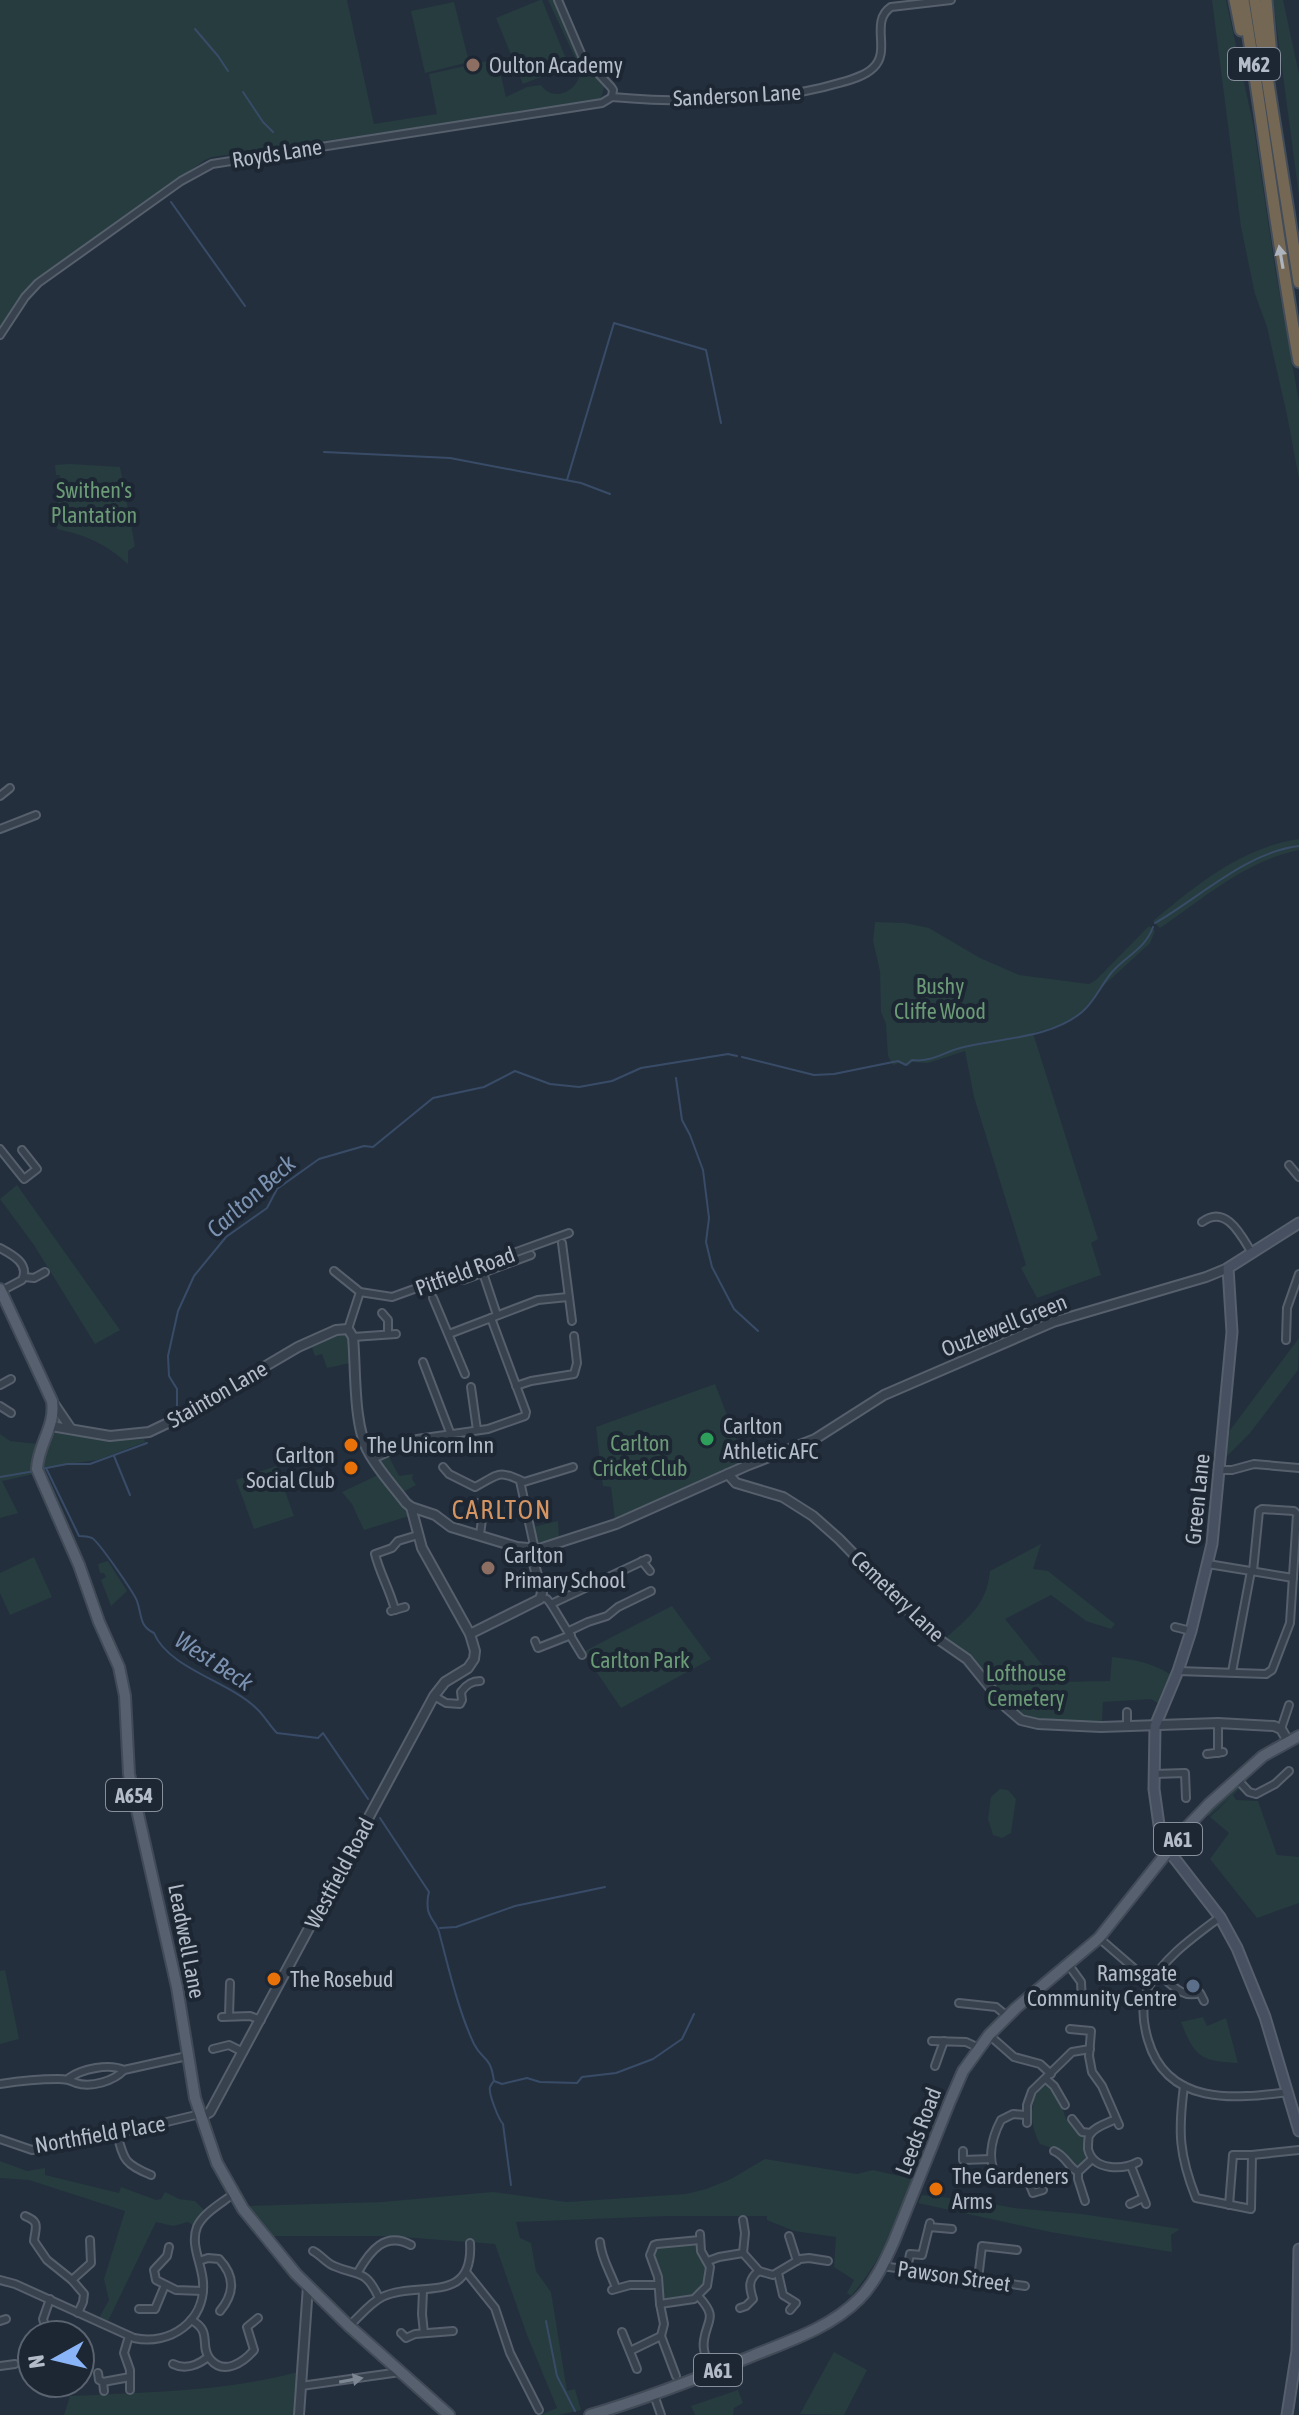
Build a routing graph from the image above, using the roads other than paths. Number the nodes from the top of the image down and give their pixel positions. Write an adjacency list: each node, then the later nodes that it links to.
1 (558, 0): 7 (street)
2 (951, 0): 7 (street, Sanderson Lane)
3 (1235, 0): 9 (highway)
4 (1243, 0): 9 (highway, M62)
5 (1255, 0): 8 (highway, M62)
6 (1266, 0): 8 (highway)
7 (612, 97): 11 (street, Royds Lane)
8 (1274, 113): 10 (highway, M62)
9 (1263, 128): 12 (highway, M62, one-way to 9)
10 (1299, 282)
11 (0, 335)
12 (1299, 361)
13 (10, 788): 14 (street)
14 (0, 796)
15 (36, 815): 16 (street)
16 (0, 829)
17 (0, 1149): 18 (street)
18 (22, 1150)
19 (1289, 1165): 20 (street)
20 (1299, 1177)
21 (1202, 1222): 26 (street)
22 (1299, 1223): 26 (main road, Ouzlewell Green)
23 (569, 1233): 36 (street, Pitfield Road)
24 (562, 1243): 37 (street)
25 (0, 1248): 33 (street)
26 (1252, 1253): 28 (main road, Ouzlewell Green)
27 (531, 1255): 31 (street)
28 (1228, 1268): 60 (main road, Green Lane); 64 (street, Ouzlewell Green)
29 (334, 1271): 36 (street)
30 (45, 1272): 33 (street)
31 (483, 1273): 34 (street); 40 (street)
32 (1299, 1274): 45 (street)
33 (24, 1277): 35 (street)
34 (463, 1280)
35 (0, 1290): 52 (main road, A654)
36 (360, 1292): 42 (street)
37 (568, 1297): 40 (street); 41 (street)
38 (433, 1298): 43 (street)
39 (382, 1313): 42 (street)
40 (494, 1317): 43 (street); 50 (street)
41 (572, 1321)
42 (350, 1333): 56 (street, Stainton Lane); 59 (street)
43 (449, 1334): 47 (street)
44 (574, 1336): 50 (street)
45 (1286, 1340)
46 (423, 1362): 58 (street)
47 (465, 1374)
48 (11, 1379): 49 (street)
49 (0, 1385)
50 (516, 1386): 57 (street)
51 (471, 1387): 57 (street)
52 (52, 1401): 55 (main road, Leadwell Lane / A654); 56 (street)
53 (0, 1406): 54 (street)
54 (11, 1413)
55 (51, 1426): 56 (street, Stainton Lane); 125 (main road, Leadwell Lane / A654)
56 (71, 1430)
57 (477, 1430): 58 (street)
58 (451, 1435): 59 (street)
59 (373, 1459): 67 (street)
60 (1219, 1466): 63 (street); 72 (main road, Green Lane)
61 (443, 1467): 65 (street)
62 (573, 1467): 65 (street)
63 (1299, 1468)
64 (728, 1474): 70 (street, Ouzlewell Green); 96 (street, Cemetery Lane)
65 (520, 1481): 70 (street)
66 (477, 1503): 69 (street)
67 (411, 1507): 68 (street); 69 (street)
68 (418, 1535): 81 (street); 85 (street)
69 (480, 1535): 70 (street)
70 (532, 1550): 78 (street)
71 (1296, 1556): 74 (street); 75 (street)
72 (1208, 1564): 74 (street); 83 (main road, Green Lane)
73 (650, 1571): 80 (street)
74 (1252, 1571): 75 (street); 89 (street)
75 (1293, 1578): 89 (street)
76 (651, 1591): 77 (street)
77 (642, 1595): 79 (street); 84 (street)
78 (541, 1597): 80 (street); 85 (street)
79 (645, 1603)
80 (551, 1604): 84 (street)
81 (405, 1607)
82 (1175, 1627): 83 (street)
83 (1191, 1631): 88 (main road, Green Lane)
84 (570, 1633): 86 (street); 87 (street)
85 (470, 1634): 91 (street, Westfield Road)
86 (535, 1641)
87 (582, 1655)
88 (1178, 1671): 89 (street); 95 (main road, Green Lane)
89 (1232, 1672)
90 (480, 1681): 91 (street)
91 (434, 1696): 116 (street, Westfield Road)
92 (1289, 1705): 97 (street)
93 (1127, 1712): 96 (street)
94 (1218, 1723): 95 (street, Cemetery Lane); 97 (street, Cemetery Lane); 100 (street)
95 (1155, 1726): 96 (street, Cemetery Lane); 102 (main road)
96 (1127, 1727)
97 (1281, 1729): 99 (street)
98 (1299, 1736): 99 (main road, Leeds Road / A61)
99 (1288, 1741): 103 (main road, Leeds Road / A61)
100 (1207, 1754)
101 (1289, 1771): 103 (street)
102 (1154, 1774): 104 (street); 105 (main road)
103 (1236, 1778): 105 (main road, Leeds Road / A61)
104 (1186, 1798)
105 (1169, 1853): 106 (main road); 107 (main road, Leeds Road / A61)
106 (1220, 1917): 109 (street); 132 (main road)
107 (1099, 1938): 108 (main road, Leeds Road / A61); 111 (street)
108 (1068, 1964): 114 (street); 115 (main road, Leeds Road / A61)
109 (1158, 1973): 111 (street); 112 (street)
110 (230, 1983): 116 (street)
111 (1151, 1983): 131 (street)
112 (1204, 2001)
113 (959, 2003): 115 (street)
114 (1082, 2003)
115 (1007, 2016): 118 (main road, Leeds Road / A61)
116 (261, 2020): 124 (street, Westfield Road)
117 (1070, 2029): 123 (street)
118 (989, 2035): 121 (main road, Leeds Road / A61); 128 (street)
119 (932, 2041): 120 (street)
120 (944, 2041): 121 (street); 126 (street)
121 (979, 2048): 172 (main road, Leeds Road / A61)
122 (213, 2049): 124 (street)
123 (1090, 2049): 128 (street); 137 (street)
124 (243, 2052): 134 (street, Westfield Road)
125 (187, 2056): 127 (street); 134 (main road, Leadwell Lane / A654)
126 (935, 2066)
127 (124, 2070): 129 (street); 129 (street)
128 (1049, 2076): 133 (street); 144 (street)
129 (69, 2078): 130 (street)
130 (0, 2084)
131 (1184, 2086): 132 (street); 154 (street)
132 (1288, 2092): 136 (main road)
133 (1065, 2105)
134 (200, 2116): 138 (street, Northfield Place); 151 (main road, Leadwell Lane / A654)
135 (1072, 2119): 137 (street)
136 (1299, 2131)
137 (1091, 2133): 145 (street)
138 (117, 2134): 139 (street, Northfield Place); 149 (street)
139 (0, 2139)
140 (1299, 2150): 143 (street)
141 (963, 2151): 144 (street)
142 (1054, 2151): 148 (street)
143 (1252, 2155): 154 (street); 154 (street)
144 (991, 2159): 150 (street)
145 (1092, 2159): 147 (street); 148 (street)
146 (1138, 2162): 147 (street)
147 (1131, 2166): 153 (street)
148 (1078, 2172): 152 (street)
149 (151, 2175)
150 (1043, 2190)
151 (233, 2194): 168 (street); 183 (main road, Leadwell Lane / A654)
152 (1085, 2201)
153 (1130, 2204)
154 (1229, 2205)
155 (25, 2216): 180 (street)
156 (743, 2220): 167 (street)
157 (952, 2229): 173 (street)
158 (789, 2236): 170 (street)
159 (90, 2240): 180 (street)
160 (600, 2242): 182 (street)
161 (470, 2243): 176 (street)
162 (411, 2245): 175 (street)
163 (169, 2247): 181 (street)
164 (1299, 2249): 225 (main road)
165 (1017, 2250): 178 (street)
166 (313, 2251): 175 (street)
167 (743, 2253): 169 (street); 174 (street)
168 (199, 2261): 185 (street); 194 (street)
169 (708, 2261): 182 (street); 187 (street)
170 (797, 2261): 171 (street); 177 (street)
171 (828, 2261)
172 (882, 2266): 173 (street, Pawson Street); 213 (main road, Leeds Road / A61)
173 (907, 2269): 178 (street, Pawson Street)
174 (759, 2271): 177 (street); 191 (street)
175 (358, 2272): 188 (street)
176 (467, 2273): 186 (street); 220 (street)
177 (778, 2273): 193 (street)
178 (978, 2279): 184 (street, Pawson Street)
179 (0, 2280): 189 (street)
180 (72, 2280): 195 (street)
181 (165, 2285): 185 (street); 192 (street)
182 (658, 2285): 190 (street)
183 (308, 2286): 199 (main road, Leadwell Lane / A654); 216 (street)
184 (1025, 2286)
185 (203, 2291): 198 (street)
186 (423, 2291): 188 (street); 203 (street)
187 (699, 2297): 190 (street); 213 (street)
188 (379, 2298): 199 (street)
189 (50, 2299): 195 (street); 197 (street)
190 (660, 2304): 205 (street)
191 (740, 2308)
192 (139, 2309)
193 (790, 2310)
194 (220, 2311)
195 (78, 2313): 204 (street)
196 (258, 2318): 207 (street)
197 (43, 2319)
198 (191, 2320): 204 (street); 207 (street)
199 (349, 2326): 212 (main road, Leadwell Lane / A654)
200 (453, 2331): 203 (street)
201 (622, 2332): 206 (street)
202 (401, 2333): 203 (street)
203 (424, 2333)
204 (129, 2336): 215 (street)
205 (661, 2336): 206 (street); 214 (street)
206 (630, 2351): 211 (street)
207 (208, 2357): 210 (street)
208 (15, 2364): 209 (street)
209 (0, 2366)
210 (175, 2368)
211 (637, 2369)
212 (401, 2372): 216 (street, one-way to 212); 222 (main road, Leadwell Lane / A654)
213 (712, 2373): 219 (main road, Leeds Road / A61)
214 (676, 2376)
215 (130, 2377): 217 (street); 218 (street)
216 (301, 2386): 221 (street)
217 (130, 2390)
218 (104, 2391)
219 (654, 2395): 223 (main road, Leeds Road / A61); 224 (street)
220 (539, 2410)
221 (299, 2415)
222 (449, 2415)
223 (590, 2415)
224 (661, 2415)
225 (1287, 2415)

